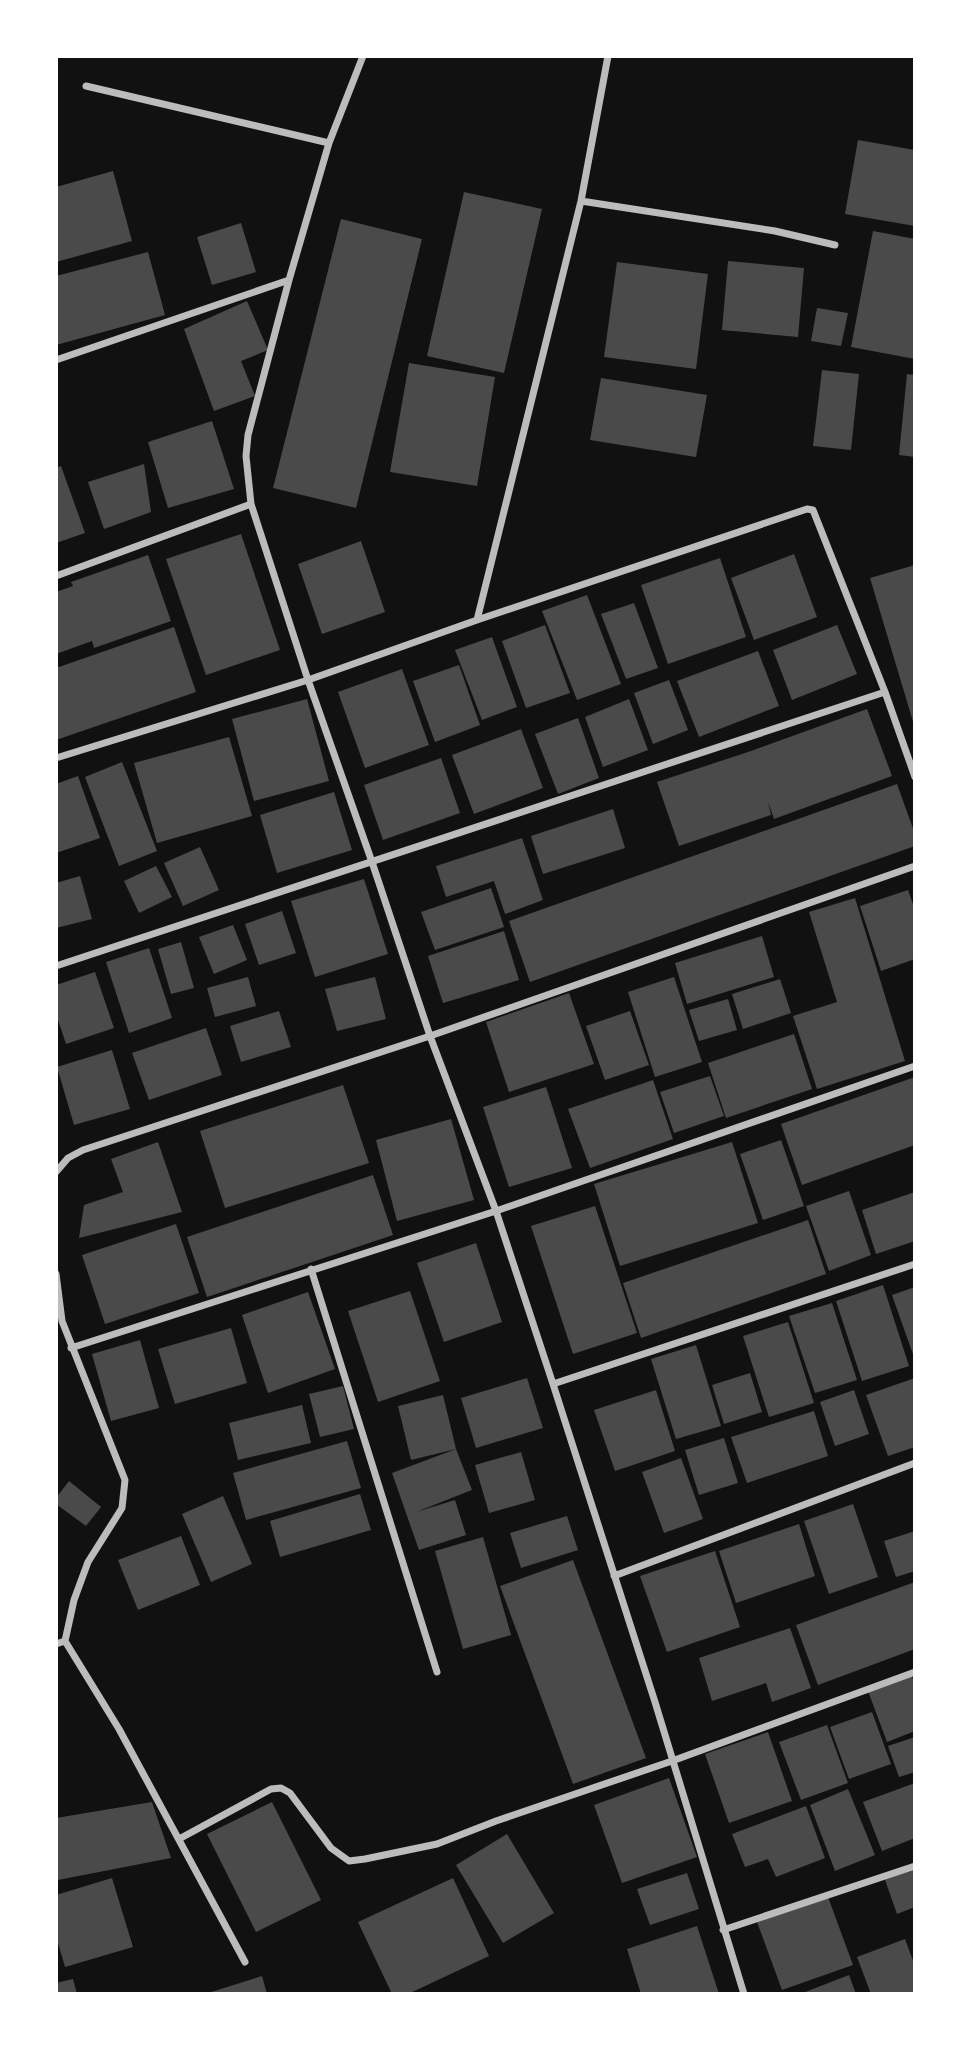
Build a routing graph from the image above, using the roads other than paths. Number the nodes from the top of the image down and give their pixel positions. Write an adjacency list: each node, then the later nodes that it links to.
1 (363, 56): 4 (street)
2 (608, 56): 5 (street)
3 (86, 86): 4 (street)
4 (328, 142): 7 (street)
5 (581, 201): 6 (street); 11 (street)
6 (835, 245)
7 (289, 280): 8 (street); 9 (street)
8 (56, 360)
9 (251, 504): 10 (street); 12 (street)
10 (56, 576)
11 (477, 620): 12 (street); 13 (street)
12 (308, 680): 14 (street); 16 (street)
13 (885, 692): 15 (street); 16 (street)
14 (56, 758)
15 (915, 777)
16 (372, 862): 18 (street); 19 (street)
17 (915, 866): 19 (street)
18 (56, 966)
19 (430, 1036): 21 (street); 22 (street)
20 (915, 1066): 22 (street)
21 (56, 1172)
22 (496, 1211): 24 (street); 27 (street)
23 (915, 1264): 27 (street)
24 (311, 1269): 26 (street); 32 (street)
25 (56, 1274): 26 (street)
26 (71, 1348): 30 (street)
27 (553, 1384): 29 (street)
28 (915, 1464): 29 (street)
29 (614, 1576): 34 (street)
30 (65, 1641): 31 (street); 35 (street)
31 (56, 1644)
32 (437, 1672)
33 (915, 1672): 34 (street)
34 (672, 1761): 35 (street); 37 (street)
35 (179, 1839): 38 (street)
36 (915, 1866): 37 (street)
37 (723, 1930): 39 (street)
38 (245, 1962)
39 (744, 1994)

